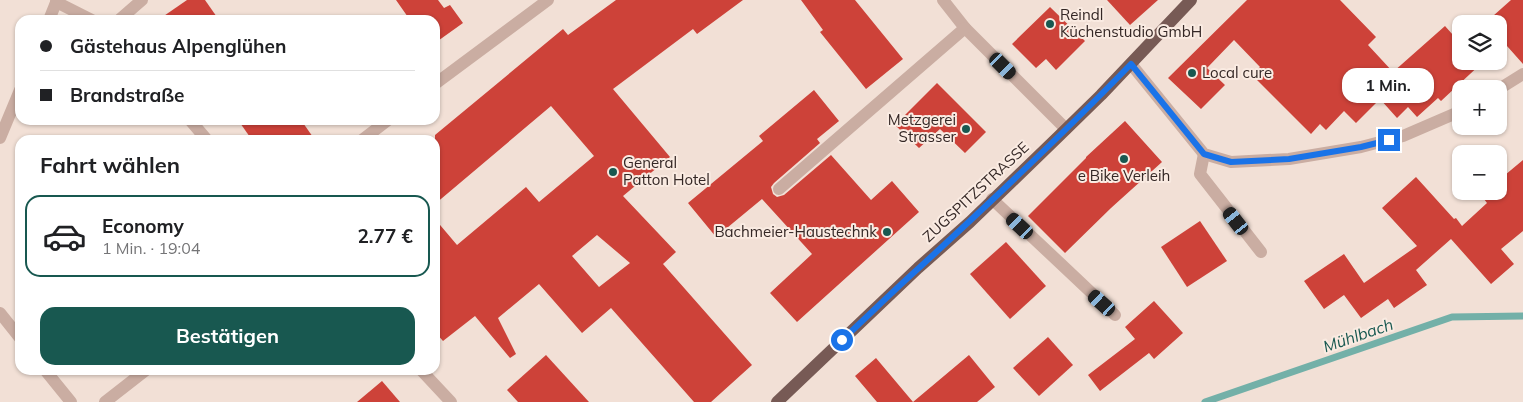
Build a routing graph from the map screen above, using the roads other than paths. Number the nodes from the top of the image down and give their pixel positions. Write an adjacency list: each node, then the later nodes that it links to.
1 (142, 0): 8 (street)
2 (548, 0): 12 (street)
3 (943, 0): 9 (street)
4 (1191, 0): 10 (main road, ZUGSPITZSTRASSE)
5 (57, 1): 6 (street); 7 (street)
6 (51, 15)
7 (83, 15)
8 (125, 15)
9 (965, 28): 18 (street); 23 (street)
10 (1131, 64): 18 (main road, ZUGSPITZSTRASSE); 22 (street)
11 (1523, 74): 13 (street)
12 (440, 80)
13 (1507, 84)
14 (15, 102): 21 (street)
15 (1452, 115): 22 (street)
16 (194, 125): 19 (street)
17 (382, 125): 20 (street)
18 (1066, 129): 24 (main road, ZUGSPITZSTRASSE)
19 (203, 135)
20 (368, 135)
21 (0, 138)
22 (1204, 154): 25 (street)
23 (778, 189)
24 (992, 199): 27 (street); 35 (main road, ZUGSPITZSTRASSE)
25 (1261, 252)
26 (0, 313): 28 (street)
27 (1115, 315)
28 (15, 332)
29 (49, 375): 32 (street)
30 (140, 375): 33 (street)
31 (426, 375): 34 (street)
32 (71, 402)
33 (105, 402)
34 (451, 402)
35 (777, 402)

